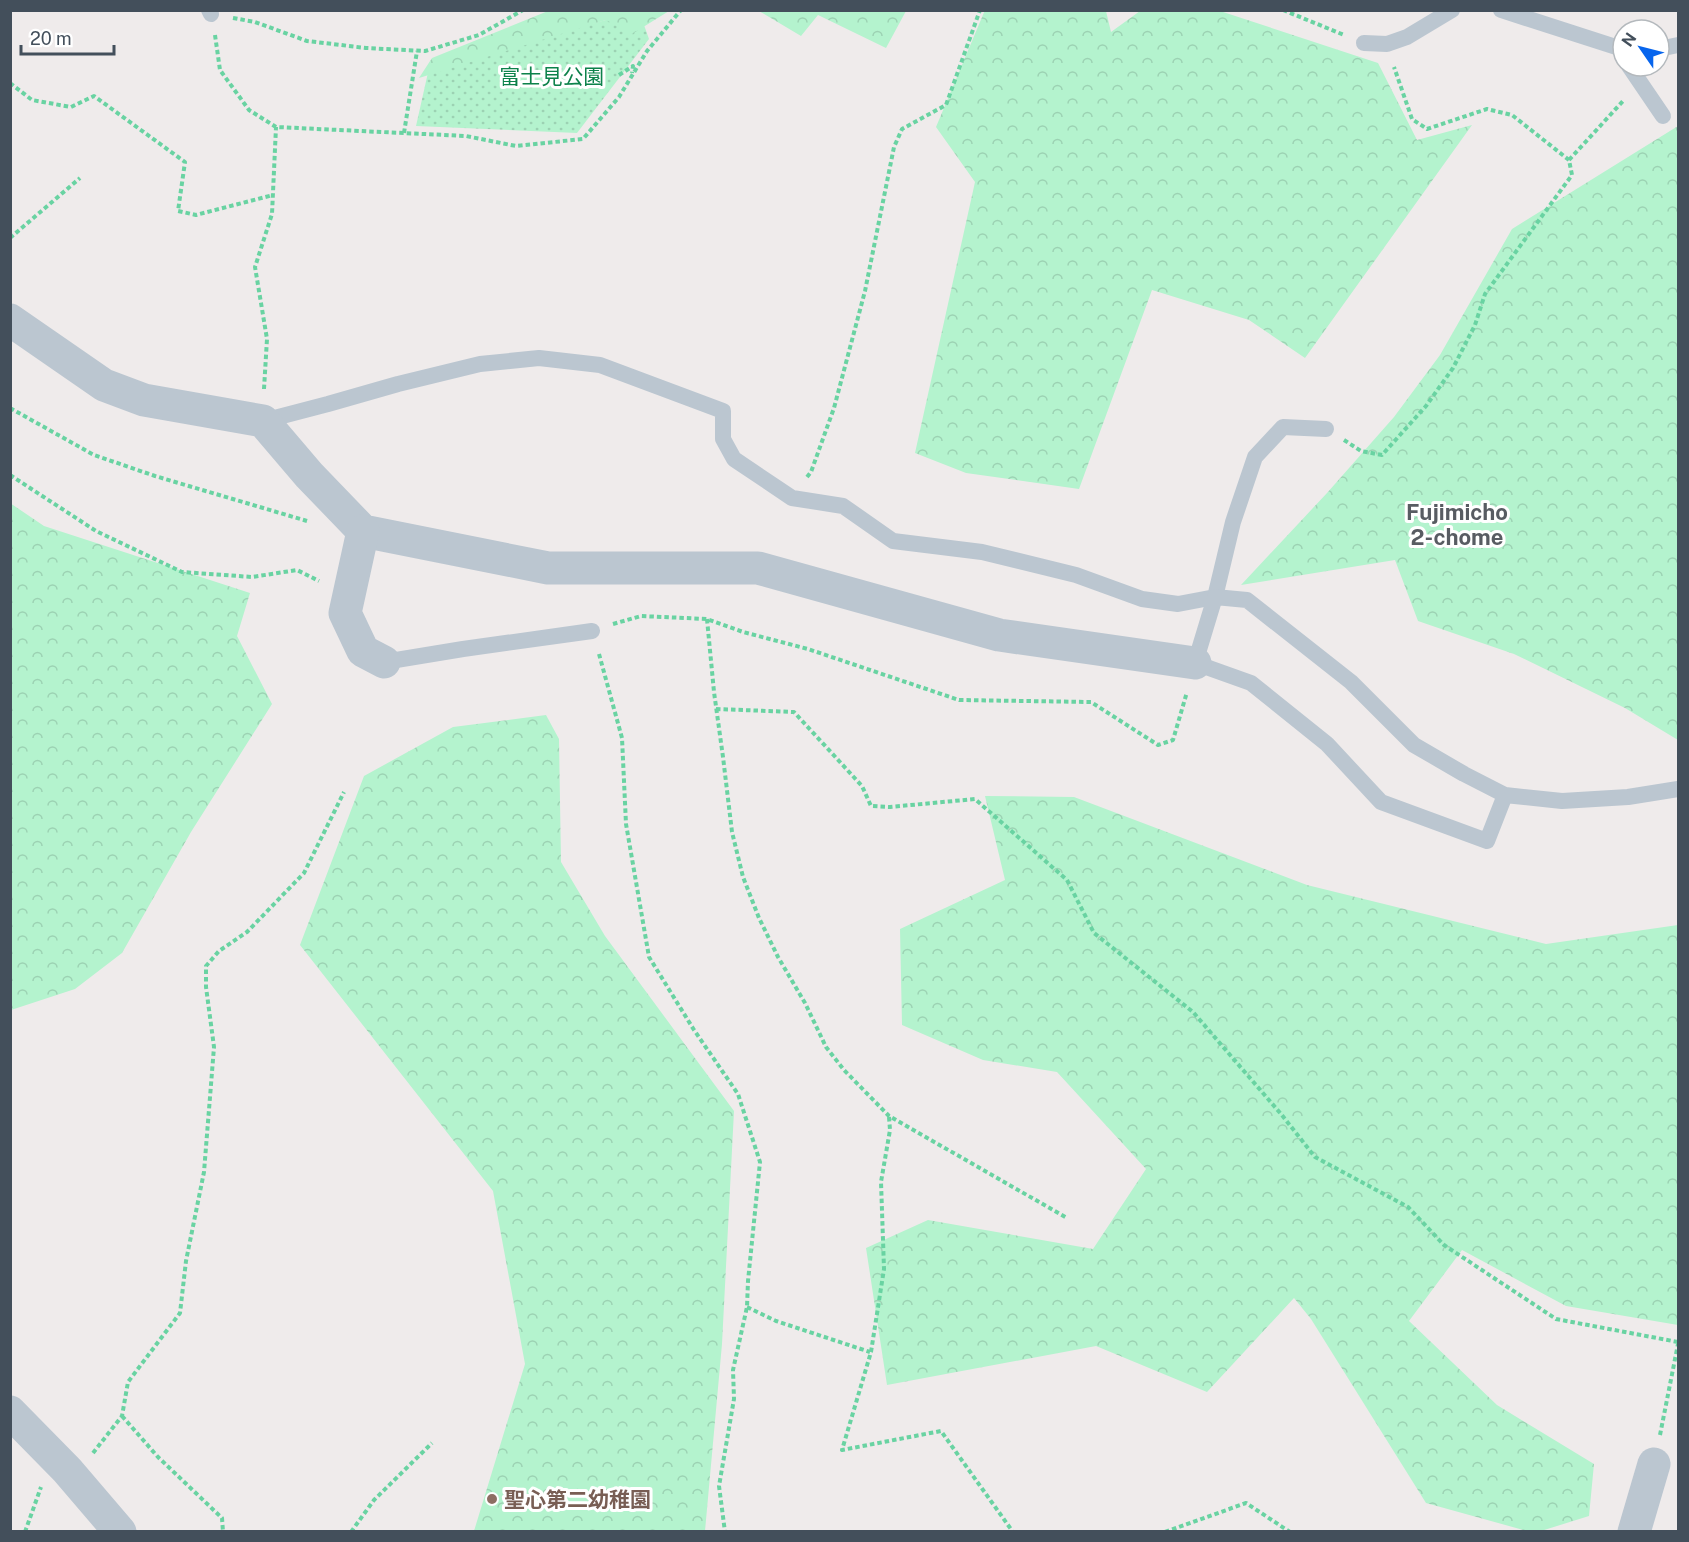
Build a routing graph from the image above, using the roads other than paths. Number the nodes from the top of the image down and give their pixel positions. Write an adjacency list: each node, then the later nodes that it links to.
1 (1452, 10): 3 (lane)
2 (1501, 10): 4 (lane)
3 (1364, 43)
4 (1611, 47)
5 (1637, 78): 6 (lane)
6 (1663, 116)
7 (10, 320): 8 (street)
8 (263, 421): 10 (street); 11 (lane)
9 (1326, 429): 11 (lane)
10 (363, 531): 13 (street); 14 (street)
11 (1215, 597): 14 (lane); 16 (lane)
12 (592, 631): 13 (lane)
13 (384, 662)
14 (1195, 663): 16 (lane)
15 (1678, 789): 16 (lane)
16 (1504, 795)
17 (10, 1413): 19 (street)
18 (1654, 1464): 20 (street)
19 (120, 1532)
20 (1634, 1532)

